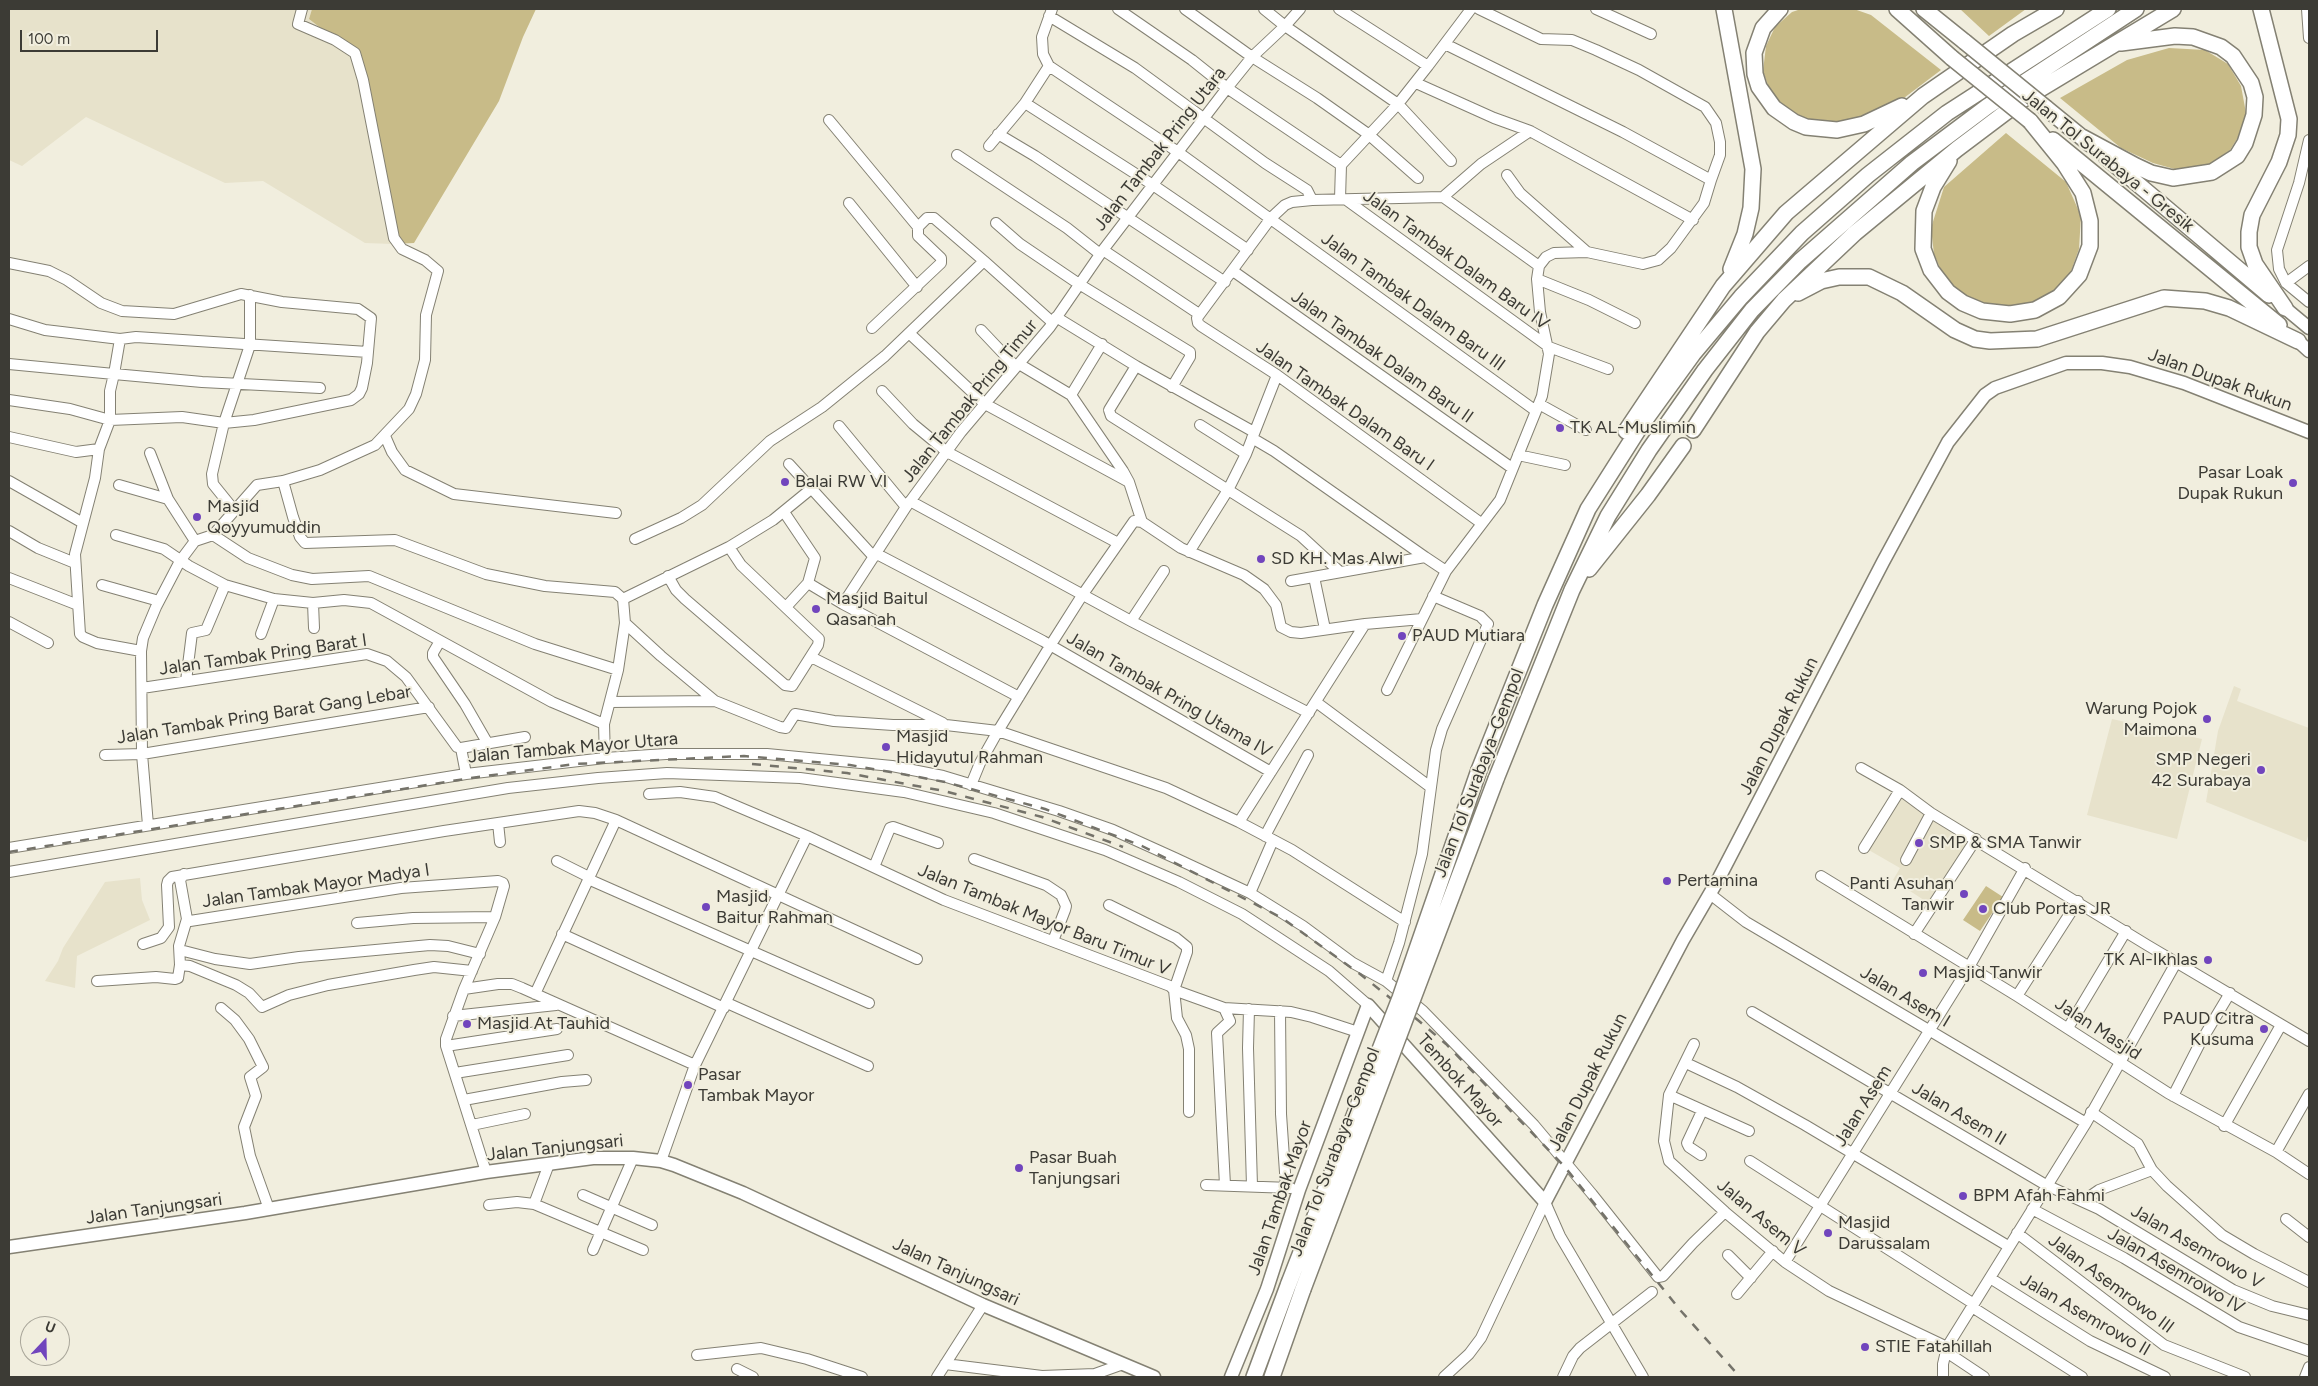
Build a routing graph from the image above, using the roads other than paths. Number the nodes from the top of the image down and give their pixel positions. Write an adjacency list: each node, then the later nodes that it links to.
1 (302, 9): 122 (street)
2 (1118, 9): 36 (street)
3 (1185, 9): 32 (street)
4 (1264, 9): 25 (street)
5 (1300, 9): 25 (street, Jalan Tambak Pring Utara)
6 (1339, 9): 34 (street)
7 (1471, 9): 30 (street)
8 (1479, 9): 56 (street)
9 (1596, 9): 26 (street)
10 (1724, 9): 79 (highway)
11 (1780, 9): 37 (highway)
12 (1885, 9): 24 (highway)
13 (1897, 9): 24 (highway, Jalan Tol Surabaya - Gresik)
14 (1924, 9): 29 (highway, Jalan Tol Surabaya - Gresik)
15 (1935, 9): 29 (highway)
16 (2042, 9): 27 (highway)
17 (2056, 9): 27 (highway)
18 (2108, 9): 141 (highway, Jalan Tol Surabaya–Gempol)
19 (2136, 9): 170 (highway, Jalan Tol Surabaya–Gempol)
20 (2173, 9): 31 (highway)
21 (2261, 9): 84 (highway)
22 (2307, 9): 28 (street)
23 (1051, 12): 33 (street); 40 (street)
24 (1909, 20): 42 (highway, Jalan Tol Surabaya - Gresik, bridge)
25 (1285, 26): 32 (street, Jalan Tambak Pring Utara); 39 (street)
26 (1651, 34)
27 (2013, 34): 37 (highway)
28 (2309, 38)
29 (1960, 39): 46 (highway, Jalan Tol Surabaya - Gresik, bridge)
30 (1444, 44): 34 (street); 56 (street)
31 (2109, 46): 46 (highway); 49 (highway)
32 (1252, 57): 36 (street, Jalan Tambak Pring Utara); 45 (street)
33 (1049, 66): 38 (street); 50 (street, Jalan Tambak Dalam Baru III)
34 (1428, 66): 35 (street)
35 (1416, 84): 39 (street); 43 (street)
36 (1226, 88): 40 (street, Jalan Tambak Pring Utara); 53 (street)
37 (1923, 96): 79 (highway)
38 (1025, 103): 44 (street); 57 (street)
39 (1398, 104): 45 (street); 52 (street)
40 (1204, 117): 50 (street, Jalan Tambak Pring Utara); 60 (street)
41 (829, 120): 66 (street)
42 (2030, 121): 49 (highway); 94 (highway, Jalan Tol Surabaya - Gresik)
43 (1530, 131): 58 (street); 64 (street)
44 (998, 134): 48 (street); 62 (street)
45 (1368, 134): 53 (street); 55 (street)
46 (2082, 138): 84 (highway, Jalan Tol Surabaya - Gresik)
47 (2309, 140): 77 (street)
48 (989, 146)
49 (1957, 149): 82 (highway)
50 (1178, 152): 57 (street, Jalan Tambak Pring Utara); 63 (street, Jalan Tambak Dalam Baru III)
51 (957, 155): 68 (street)
52 (1451, 161)
53 (1341, 165): 59 (street)
54 (1507, 175): 69 (street)
55 (1418, 178)
56 (1711, 180): 64 (street)
57 (1154, 185): 62 (street, Jalan Tambak Pring Utara); 67 (street)
58 (1443, 197): 59 (street); 72 (street)
59 (1343, 199): 60 (street); 97 (street, Jalan Tambak Dalam Baru IV)
60 (1312, 200): 63 (street)
61 (849, 203): 80 (street)
62 (1128, 218): 68 (street, Jalan Tambak Pring Utara); 76 (street)
63 (1271, 218): 67 (street); 113 (street, Jalan Tambak Dalam Baru III)
64 (1693, 220): 69 (street)
65 (996, 223): 78 (street)
66 (918, 227): 70 (street); 80 (street)
67 (1248, 250): 74 (street)
68 (1101, 252): 78 (street, Jalan Tambak Pring Utara); 85 (street)
69 (1587, 252): 72 (street)
70 (984, 261): 87 (street); 92 (street)
71 (9, 264): 81 (street)
72 (1539, 266): 75 (street)
73 (2309, 266): 77 (street)
74 (1233, 271): 76 (street); 132 (street, Jalan Tambak Dalam Baru II)
75 (1536, 279): 88 (street); 97 (street)
76 (1225, 282): 85 (street)
77 (2286, 283): 83 (street)
78 (1079, 284): 87 (street, Jalan Tambak Pring Utara); 107 (street)
79 (1723, 286): 141 (highway)
80 (917, 287): 89 (street)
81 (250, 295): 95 (street); 99 (street)
82 (1784, 300): 94 (highway); 119 (highway)
83 (2309, 302)
84 (2284, 308): 90 (main road)
85 (1199, 314): 105 (street, Jalan Tambak Dalam Baru I)
86 (9, 319): 93 (street)
87 (1054, 319): 96 (street); 101 (street, Jalan Tambak Pring Timur)
88 (1635, 323)
89 (872, 328)
90 (2309, 328)
91 (981, 330): 101 (street)
92 (909, 333): 112 (street); 151 (street)
93 (120, 339): 95 (street); 104 (street)
94 (2298, 341): 98 (main road)
95 (250, 344): 99 (street); 106 (street)
96 (1102, 344): 102 (street); 110 (street)
97 (1549, 347): 103 (street, Jalan Tambak Dalam Baru IV); 113 (street)
98 (2309, 351)
99 (368, 352): 115 (street)
100 (9, 364): 104 (street)
101 (1017, 366): 110 (street); 112 (street, Jalan Tambak Pring Timur)
102 (1136, 366): 107 (street); 138 (street)
103 (1608, 369)
104 (114, 374): 106 (street); 114 (street)
105 (1277, 375): 121 (street); 147 (street, Jalan Tambak Dalam Baru I)
106 (238, 383): 108 (street); 115 (street)
107 (1172, 387): 121 (street)
108 (320, 388)
109 (882, 391): 126 (street)
110 (1071, 395): 135 (street)
111 (9, 400): 114 (street)
112 (984, 404): 126 (street, Jalan Tambak Pring Timur); 135 (street)
113 (1538, 408): 118 (street, Jalan Tambak Dalam Baru III); 129 (street)
114 (110, 420): 115 (street); 125 (street)
115 (224, 423): 142 (street)
116 (1200, 424): 128 (street)
117 (839, 426): 140 (street)
118 (1586, 430)
119 (1693, 430)
120 (2309, 432): 242 (main road, Jalan Dupak Rukun)
121 (1253, 435): 128 (street); 157 (street)
122 (385, 436): 134 (street); 144 (street)
123 (9, 437): 125 (street)
124 (1683, 446): 170 (highway)
125 (99, 449): 146 (street)
126 (947, 452): 140 (street, Jalan Tambak Pring Timur); 153 (street)
127 (150, 453): 139 (street)
128 (1246, 454): 138 (street)
129 (1518, 455): 131 (street); 132 (street)
130 (789, 464): 137 (street, Jalan Tambak Pring Utama IV)
131 (1565, 466)
132 (1512, 468): 147 (street)
133 (9, 481): 146 (street)
134 (283, 482): 142 (street); 174 (street)
135 (1129, 482): 145 (street)
136 (120, 485): 139 (street)
137 (811, 489): 143 (street); 156 (street, Jalan Tambak Pring Utama IV)
138 (1228, 490): 155 (street); 162 (street)
139 (168, 499): 152 (street)
140 (908, 504): 156 (street, Jalan Tambak Pring Timur); 171 (street)
141 (1588, 509): 368 (highway, Jalan Tol Surabaya–Gempol, bridge)
142 (234, 510): 150 (street)
143 (784, 512): 154 (street); 167 (street)
144 (616, 513)
145 (1142, 522): 153 (street); 155 (street)
146 (83, 523): 159 (street)
147 (1481, 524): 161 (street)
148 (9, 531): 159 (street)
149 (116, 535): 158 (street)
150 (213, 535): 152 (street); 193 (street)
151 (635, 539)
152 (195, 541): 158 (street)
153 (1118, 543): 171 (street)
154 (729, 547): 163 (street); 179 (street)
155 (1189, 552): 186 (street)
156 (874, 555): 177 (street, Jalan Tambak Pring Timur); 190 (street, Jalan Tambak Pring Utama IV)
157 (1425, 557): 161 (street); 162 (street)
158 (180, 561): 168 (street); 175 (street)
159 (75, 563): 178 (street)
160 (1164, 571): 181 (street)
161 (1446, 571): 172 (street)
162 (1340, 572): 164 (street)
163 (668, 576): 174 (street); 192 (street)
164 (1314, 577): 166 (street); 186 (street)
165 (9, 578): 178 (street)
166 (1291, 580)
167 (808, 583): 177 (street); 179 (street)
168 (225, 584): 173 (street); 194 (street)
169 (102, 585): 175 (street)
170 (1572, 590): 369 (highway, Jalan Tol Surabaya–Gempol, bridge)
171 (1083, 594): 181 (street); 190 (street)
172 (1433, 596): 180 (street); 217 (street)
173 (274, 599): 176 (street); 187 (street)
174 (624, 599): 183 (street)
175 (158, 601): 191 (street)
176 (314, 603): 185 (street); 188 (street)
177 (842, 604): 197 (street)
178 (78, 605): 191 (street)
179 (786, 607): 192 (street)
180 (1422, 619): 184 (street); 196 (street)
181 (1130, 621): 202 (street)
182 (9, 622): 189 (street)
183 (625, 623): 193 (street); 198 (street)
184 (1366, 624): 186 (street); 200 (street)
185 (314, 628)
186 (1325, 629)
187 (261, 634)
188 (440, 641): 203 (street); 207 (street)
189 (48, 643)
190 (1050, 646): 197 (street); 214 (street, Jalan Tambak Pring Utama IV)
191 (141, 651): 195 (street)
192 (811, 657): 204 (street)
193 (618, 670): 199 (street)
194 (186, 681): 195 (street, Jalan Tambak Pring Barat I); 201 (street, Jalan Tambak Pring Barat I)
195 (142, 688): 209 (street)
196 (1387, 690)
197 (1019, 697): 205 (street)
198 (716, 701): 199 (street); 204 (street)
199 (610, 702): 203 (street)
200 (1316, 702): 202 (street); 217 (street)
201 (429, 707): 208 (street, Jalan Tambak Pring Barat I); 209 (street, Jalan Tambak Pring Barat Gang Lebar)
202 (1309, 713): 214 (street)
203 (604, 724): 212 (street)
204 (946, 725): 205 (street)
205 (998, 731): 216 (street); 222 (street)
206 (525, 738): 207 (street)
207 (488, 744): 208 (street)
208 (461, 748): 215 (street)
209 (142, 754): 211 (street, Jalan Tambak Pring Barat Gang Lebar); 224 (street)
210 (1308, 754): 226 (street)
211 (105, 755)
212 (605, 758): 215 (street, Jalan Tambak Mayor Utara); 216 (street, Jalan Tambak Mayor Utara)
213 (1860, 768): 218 (street)
214 (1271, 772): 222 (street)
215 (466, 774): 224 (street, Jalan Tambak Mayor Utara)
216 (971, 785): 241 (street, Jalan Tambak Mayor Utara)
217 (1429, 786): 248 (street)
218 (1900, 790): 220 (street); 231 (street)
219 (649, 794): 225 (street, Jalan Tambak Mayor Baru Timur V)
220 (1931, 812): 227 (street); 233 (street)
221 (616, 820): 223 (street); 240 (street); 243 (street)
222 (1239, 822): 226 (street)
223 (498, 823): 228 (street); 238 (street)
224 (148, 825): 230 (street, Jalan Tambak Mayor Utara)
225 (807, 836): 235 (street, Jalan Tambak Mayor Baru Timur V); 243 (street)
226 (1269, 838): 241 (street); 248 (street)
227 (1976, 839): 236 (street); 252 (street)
228 (500, 842)
229 (938, 843): 235 (street)
230 (9, 848)
231 (1864, 848)
232 (974, 859): 253 (street)
233 (1906, 860)
234 (557, 861): 240 (street)
235 (874, 867): 253 (street, Jalan Tambak Mayor Baru Timur V)
236 (2025, 868): 244 (street); 261 (street, Jalan Asem)
237 (9, 872): 272 (street)
238 (184, 874): 247 (street, Jalan Tambak Mayor Madya I); 254 (street)
239 (1821, 876): 252 (street, Jalan Masjid)
240 (589, 878): 251 (street); 256 (street)
241 (1250, 893): 264 (street, Jalan Tambak Mayor Utara)
242 (1710, 894): 283 (street, Jalan Asem I); 314 (main road, Jalan Dupak Rukun)
243 (778, 896): 256 (street); 258 (street)
244 (2078, 901): 250 (street); 269 (street)
245 (1109, 904): 266 (street, Jalan Tambak Mayor Baru Timur V)
246 (495, 917): 247 (street, Jalan Tambak Mayor Madya I); 249 (street); 257 (street)
247 (187, 919): 255 (street)
248 (1406, 922): 264 (street)
249 (357, 923)
250 (2126, 931): 259 (street); 281 (street)
251 (562, 934): 268 (street); 273 (street)
252 (1914, 934): 261 (street, Jalan Masjid)
253 (1053, 941): 266 (street, Jalan Tambak Mayor Baru Timur V)
254 (143, 944)
255 (180, 950): 257 (street); 260 (street)
256 (751, 951): 270 (street); 273 (street)
257 (480, 954): 262 (street)
258 (917, 959)
259 (2177, 962): 267 (street); 290 (street)
260 (185, 966): 262 (street); 263 (street)
261 (1968, 967): 269 (street, Jalan Masjid); 283 (street, Jalan Asem)
262 (472, 971): 265 (street)
263 (97, 981)
264 (1386, 981): 314 (street, Jalan Tambak Mayor Utara)
265 (464, 988): 268 (street); 279 (street)
266 (1174, 990): 275 (street); 301 (street)
267 (2230, 993): 280 (street); 298 (street)
268 (535, 994): 271 (street)
269 (2017, 996): 281 (street, Jalan Masjid)
270 (869, 1002)
271 (556, 1004): 279 (street); 291 (street)
272 (1368, 1005): 284 (main road); 327 (main road, Tembok Mayor)
273 (725, 1006): 291 (street); 292 (street)
274 (221, 1008): 332 (street)
275 (1224, 1008): 276 (street); 320 (street)
276 (1249, 1009): 277 (street); 322 (street)
277 (1280, 1011): 284 (street); 323 (street)
278 (1752, 1012): 295 (street, Jalan Asem II)
279 (454, 1016): 287 (street)
280 (2281, 1025): 285 (street); 306 (street)
281 (2068, 1028): 290 (street, Jalan Masjid)
282 (557, 1029): 287 (street)
283 (1928, 1031): 295 (street, Jalan Asem); 304 (street, Jalan Asem I)
284 (1358, 1032): 324 (main road, Jalan Tambak Mayor)
285 (2309, 1041)
286 (1694, 1044): 289 (street, Jalan Asem V)
287 (446, 1046): 293 (street)
288 (568, 1055): 293 (street)
289 (1686, 1063): 297 (street, Jalan Asem V); 309 (street)
290 (2120, 1063): 298 (street, Jalan Masjid); 302 (street)
291 (696, 1066): 312 (street)
292 (868, 1066)
293 (455, 1073): 299 (street)
294 (586, 1080): 299 (street)
295 (1890, 1092): 309 (street, Jalan Asem); 321 (street, Jalan Asem II)
296 (2309, 1094): 308 (street)
297 (1669, 1095): 300 (street); 334 (street, Jalan Asem V)
298 (2173, 1096): 306 (street, Jalan Masjid)
299 (464, 1100): 305 (street)
300 (1702, 1111): 307 (street); 310 (street)
301 (1189, 1112)
302 (2091, 1112): 304 (street); 316 (street)
303 (525, 1114): 305 (street)
304 (2086, 1123): 321 (street)
305 (472, 1125): 317 (street)
306 (2224, 1126): 308 (street, Jalan Masjid)
307 (1749, 1132)
308 (2276, 1152): 318 (street, Jalan Masjid)
309 (1852, 1154): 331 (street, Jalan Asem); 340 (street)
310 (1701, 1155)
311 (633, 1158): 312 (main road, Jalan Tanjungsari); 315 (main road, Jalan Tanjungsari); 330 (street)
312 (661, 1161): 352 (main road, Jalan Tanjungsari)
313 (1750, 1161): 331 (street)
314 (1566, 1163): 327 (main road, Jalan Dupak Rukun); 334 (street, Jalan Tambak Mayor Utara)
315 (549, 1164): 317 (main road, Jalan Tanjungsari); 328 (street)
316 (2152, 1170): 326 (street); 349 (street)
317 (486, 1172): 332 (main road, Jalan Tanjungsari)
318 (2309, 1174)
319 (1206, 1185): 320 (street)
320 (1225, 1185): 322 (street)
321 (2046, 1185): 326 (street, Jalan Asemrowo V); 333 (street)
322 (1252, 1186): 323 (street)
323 (1286, 1187): 324 (street)
324 (1299, 1190): 363 (main road, Jalan Tambak Mayor)
325 (583, 1195): 330 (street)
326 (2083, 1201): 354 (street, Jalan Asemrowo V)
327 (1545, 1202): 355 (street); 370 (street)
328 (534, 1204): 329 (street); 337 (street)
329 (489, 1205)
330 (610, 1206): 336 (street); 337 (street)
331 (1822, 1206): 346 (street, Jalan Asem); 353 (street)
332 (269, 1209): 341 (main road, Jalan Tanjungsari)
333 (2032, 1209): 338 (street); 357 (street, Jalan Asemrowo IV)
334 (1725, 1212): 344 (street, Jalan Asem V)
335 (2286, 1219): 339 (street)
336 (652, 1226)
337 (600, 1231): 342 (street); 343 (street)
338 (2017, 1233): 340 (street); 377 (street, Jalan Asemrowo III)
339 (2309, 1237)
340 (2008, 1246): 348 (street)
341 (9, 1247)
342 (592, 1250)
343 (643, 1250)
344 (1773, 1251): 346 (street, Jalan Asem V); 347 (street)
345 (1728, 1255): 347 (street)
346 (1785, 1262): 356 (street, Jalan Asem V)
347 (1751, 1278): 351 (street)
348 (1990, 1278): 353 (street); 376 (street, Jalan Asemrowo II)
349 (2309, 1282)
350 (1652, 1292): 355 (street)
351 (1737, 1294)
352 (983, 1305): 359 (street); 360 (main road, Jalan Tanjungsari)
353 (1973, 1306): 356 (street); 375 (street)
354 (2309, 1315)
355 (1611, 1326): 371 (street); 372 (street)
356 (1946, 1349): 373 (street); 374 (street, Jalan Asem V)
357 (2309, 1351)
358 (697, 1355): 365 (street)
359 (944, 1364): 360 (street); 366 (street)
360 (1123, 1364): 367 (main road, Jalan Tanjungsari)
361 (2309, 1366): 378 (street)
362 (738, 1369): 364 (street)
363 (1232, 1376)
364 (752, 1377)
365 (862, 1377)
366 (937, 1377)
367 (1154, 1377)
368 (1254, 1377)
369 (1272, 1377)
370 (1444, 1377)
371 (1563, 1377)
372 (1643, 1377)
373 (1943, 1377)
374 (1984, 1377)
375 (2082, 1377)
376 (2165, 1377)
377 (2245, 1377)
378 (2305, 1377)

